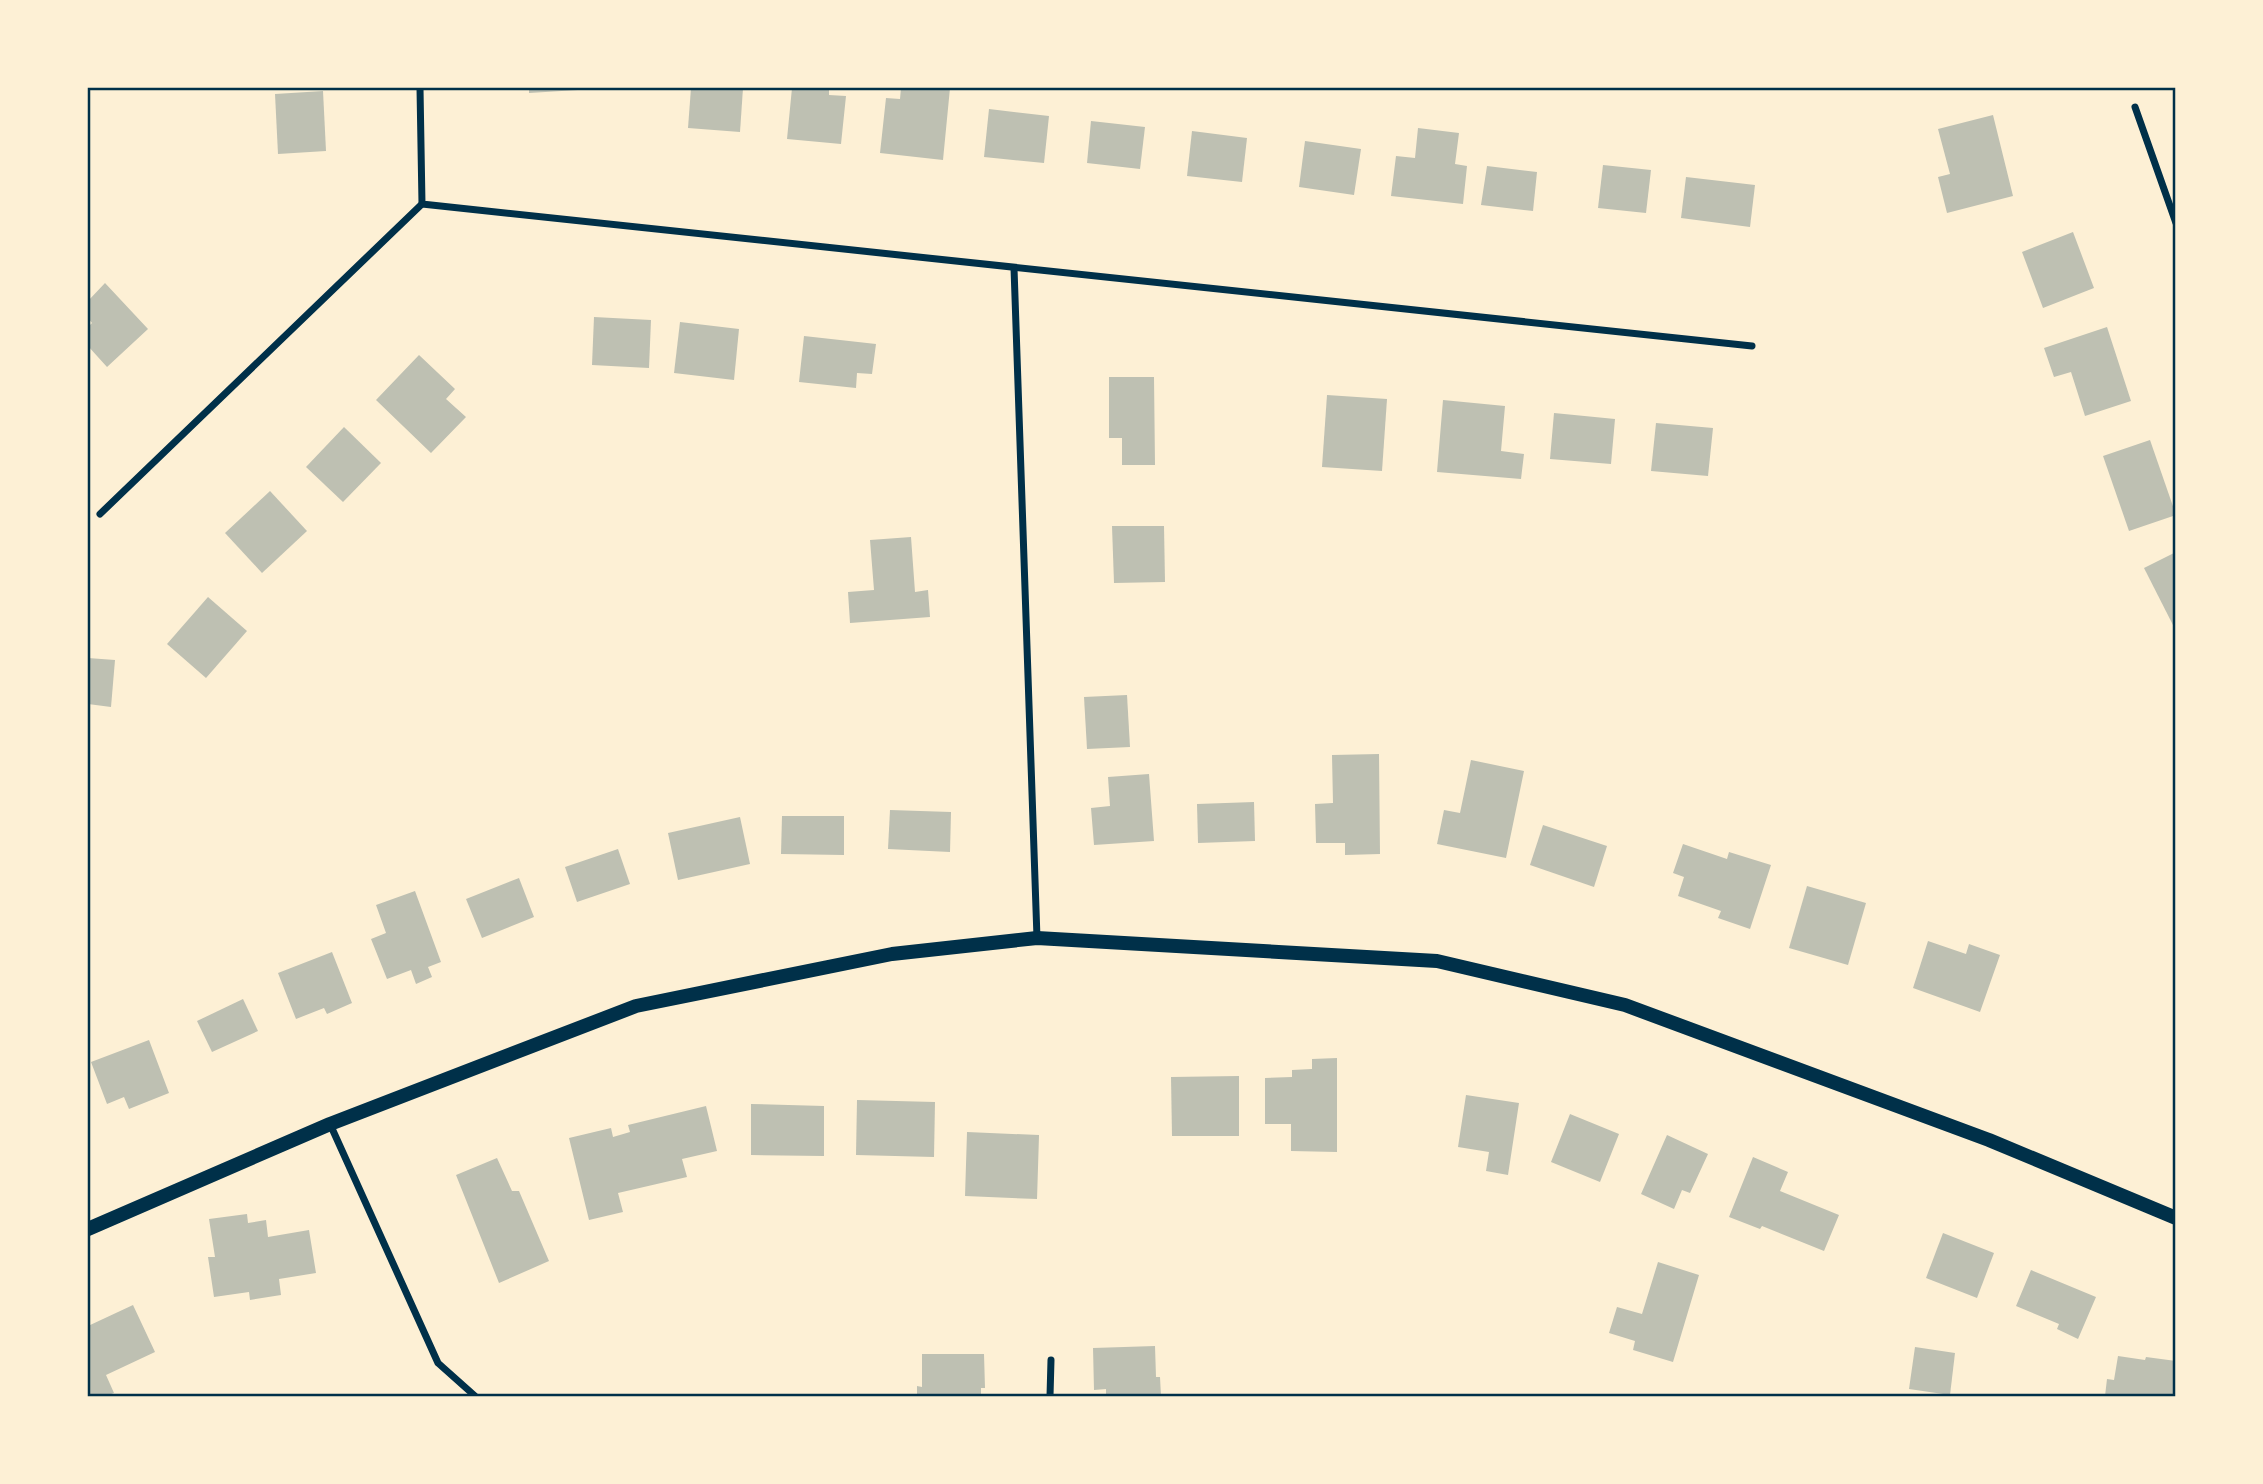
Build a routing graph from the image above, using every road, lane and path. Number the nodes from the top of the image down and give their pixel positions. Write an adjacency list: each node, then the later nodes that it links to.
1 (420, 88): 3 (street)
2 (2135, 107): 4 (street)
3 (422, 204): 5 (street); 7 (street)
4 (2175, 223)
5 (1014, 268): 6 (street); 8 (street)
6 (1752, 346)
7 (100, 514)
8 (1037, 938): 9 (main road); 10 (main road)
9 (330, 1124): 11 (main road); 13 (street)
10 (2175, 1219)
11 (88, 1228)
12 (1051, 1360): 14 (street)
13 (475, 1396)
14 (1050, 1396)

